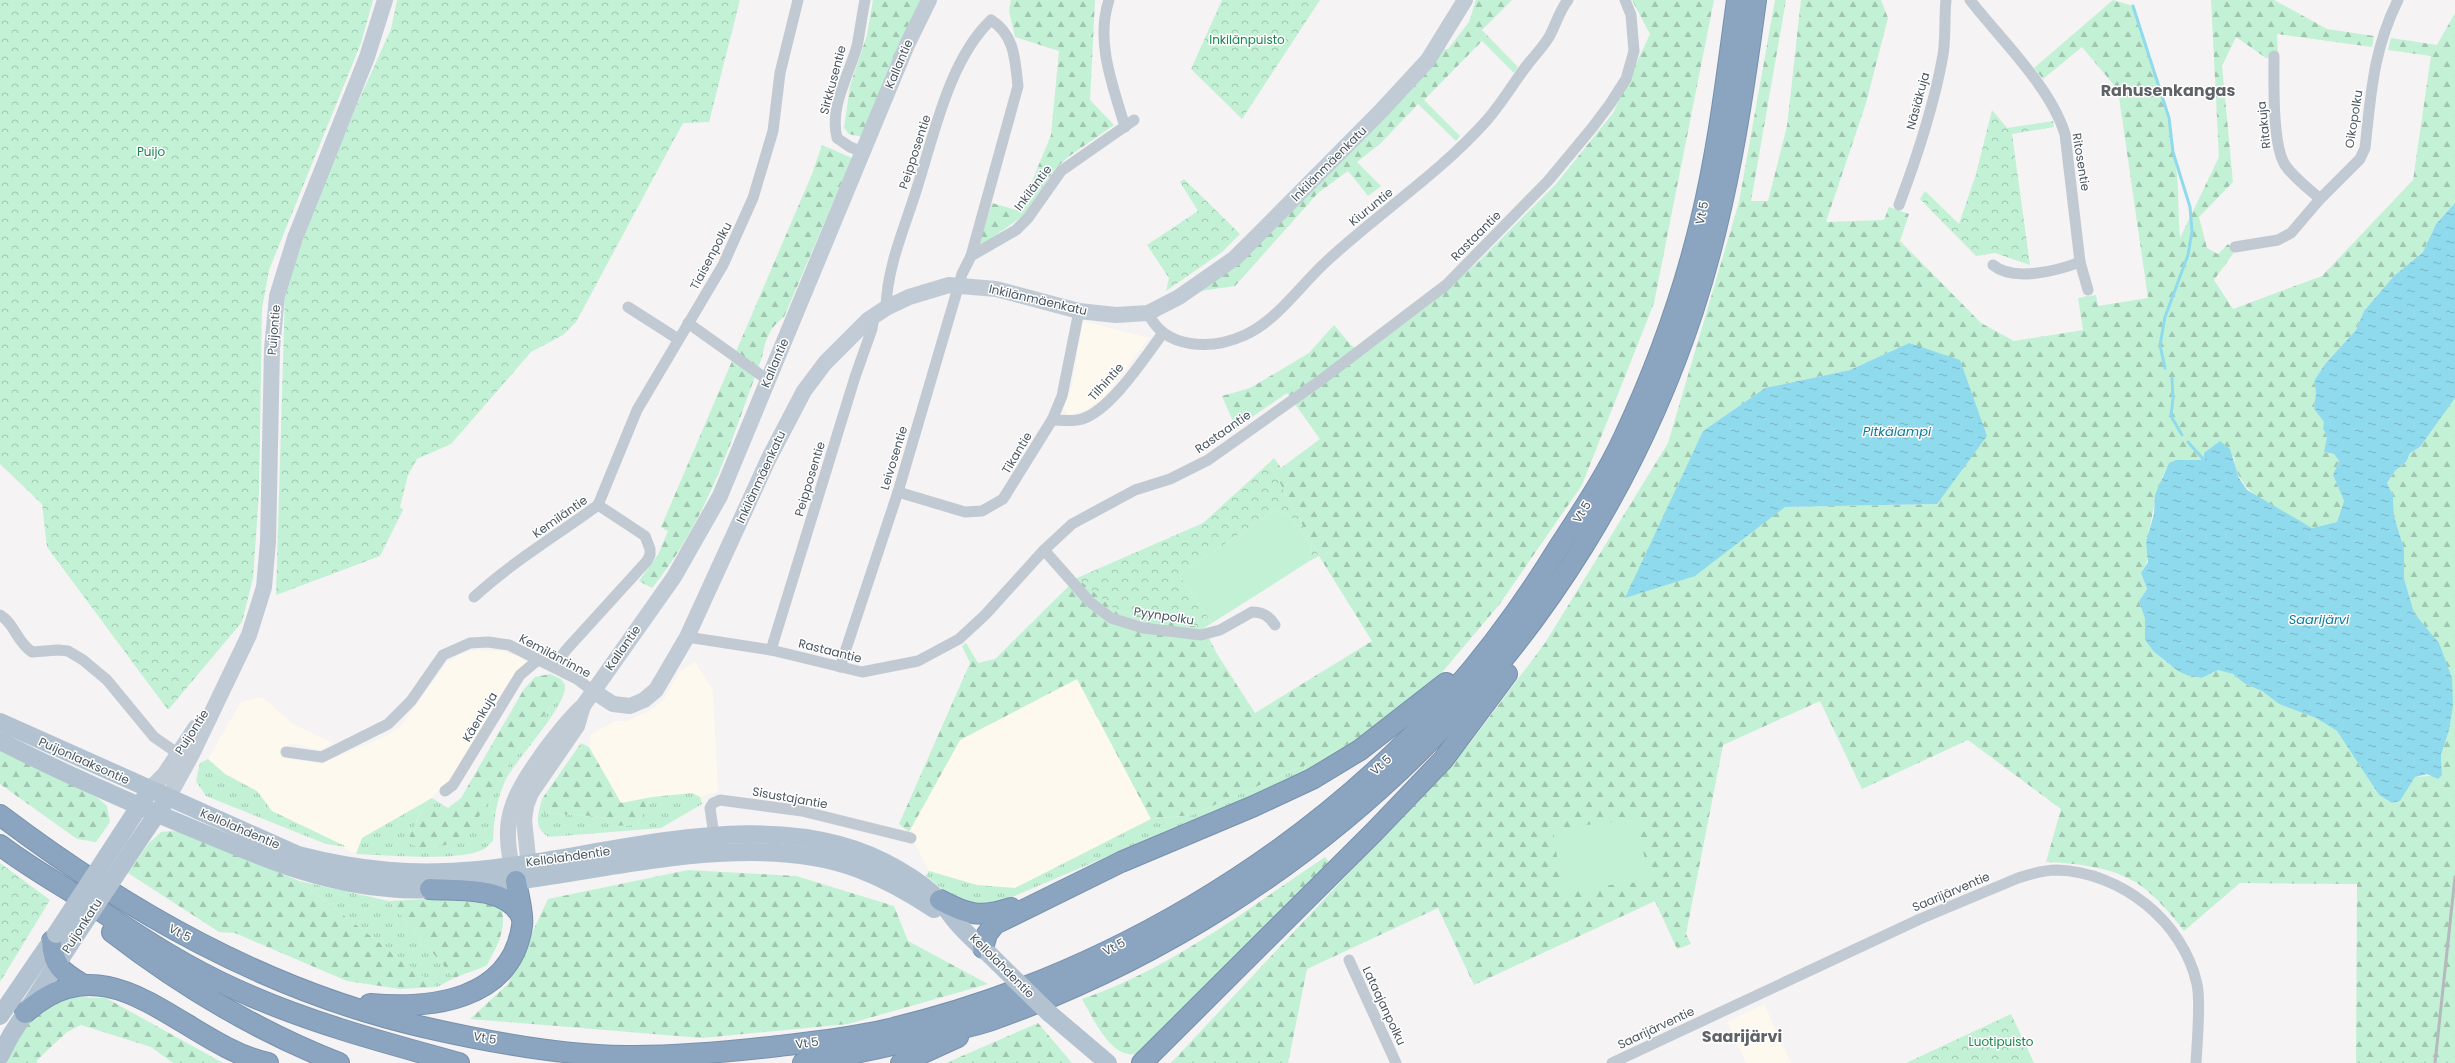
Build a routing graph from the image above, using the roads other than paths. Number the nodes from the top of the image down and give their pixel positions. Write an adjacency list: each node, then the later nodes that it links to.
1 (385, 0): 53 (street, Puijontie)
2 (798, 0): 31 (street, Tiaisenpolku)
3 (865, 0): 18 (street, Sirkkusentie)
4 (929, 0): 18 (street, Kallantie)
5 (1109, 0): 17 (street)
6 (1465, 0): 30 (street, Inkilänmäenkatu)
7 (1568, 0): 32 (street, Kiuruntie)
8 (1625, 0): 38 (street, Rastaantie)
9 (1737, 0): 41 (highway, Vt 5)
10 (1756, 0): 43 (highway, Vt 5)
11 (1946, 0): 20 (street, Näsiäkuja)
12 (1970, 0): 23 (street, Ritosentie)
13 (2398, 0): 19 (street, Oikopolku)
14 (996, 23): 22 (street, Leivosentie); 29 (street, Peipposentie)
15 (2274, 56): 19 (street, Ritakuja)
16 (1134, 120): 17 (street, Inkiläntie)
17 (1125, 127): 22 (street, Inkiläntie)
18 (863, 152): 34 (street, Kallantie)
19 (2320, 199): 21 (street, Oikopolku)
20 (1899, 205)
21 (2235, 247)
22 (971, 256): 25 (street, Leivosentie)
23 (2080, 262): 24 (street); 26 (street, Ritosentie)
24 (1993, 265)
25 (960, 285): 28 (street, Inkilänmäenkatu); 29 (street, Inkilänmäenkatu); 36 (street, Leivosentie)
26 (2088, 290)
27 (628, 307): 33 (street)
28 (1079, 311): 30 (street, Inkilänmäenkatu); 35 (street, Tikantie)
29 (880, 312): 44 (street, Inkilänmäenkatu); 45 (street, Peipposentie)
30 (1148, 313): 32 (street, Kiuruntie)
31 (688, 323): 33 (street, Tiaisenpolku); 34 (street)
32 (1163, 333): 35 (street, Tilhintie)
33 (678, 339): 37 (street, Tiaisenpolku)
34 (768, 380): 49 (street, Kallantie)
35 (1052, 420): 36 (street, Tikantie)
36 (898, 492): 48 (street, Leivosentie)
37 (598, 506): 39 (street, Kemiläntie); 47 (street, Kemiläntie)
38 (1044, 550): 42 (street, Pyynpolku); 48 (street, Rastaantie)
39 (474, 597)
40 (0, 615): 53 (street)
41 (1511, 618): 64 (highway); 75 (highway, Vt 5)
42 (1275, 625)
43 (1530, 628): 79 (highway, Vt 5); 81 (highway)
44 (686, 637): 45 (street, Rastaantie); 49 (street, Inkilänmäenkatu)
45 (772, 650): 48 (street, Rastaantie)
46 (539, 659): 47 (street, Kemilänrinne); 52 (street, Kemilänrinne); 55 (street, Käenkuja)
47 (554, 667): 49 (street, Kemilänrinne)
48 (840, 667)
49 (592, 691): 65 (street, Kallantie)
50 (0, 722): 54 (main road, Puijonlaaksontie)
51 (0, 741): 57 (main road, Puijonlaaksontie)
52 (286, 752)
53 (183, 757): 54 (street, Puijontie); 56 (street, Puijontie)
54 (149, 790): 56 (main road, Puijonlaaksontie); 57 (main road, Puijonkatu)
55 (445, 791)
56 (168, 798): 58 (main road, Puijonkatu); 65 (main road, Kellolahdentie)
57 (140, 806): 58 (main road, Puijonlaaksontie); 61 (main road, Puijonkatu)
58 (156, 814): 61 (main road, Puijonkatu); 66 (main road, Kellolahdentie)
59 (0, 815): 75 (highway, Vt 5)
60 (911, 838): 62 (street, Sisustajantie)
61 (127, 841): 70 (main road, Puijonkatu, bridge)
62 (715, 843): 65 (main road, Kellolahdentie); 67 (main road, Kellolahdentie); 69 (main road, Kellolahdentie)
63 (2, 846): 83 (highway); 84 (highway, Vt 5)
64 (1121, 862): 67 (highway); 71 (highway)
65 (522, 872): 66 (main road, Kellolahdentie); 68 (highway)
66 (430, 889): 68 (highway)
67 (940, 900): 69 (main road, Kellolahdentie)
68 (521, 916): 75 (highway)
69 (954, 920): 71 (main road, Kellolahdentie)
70 (59, 940): 73 (highway); 78 (main road, Puijonkatu)
71 (987, 952): 77 (main road, Kellolahdentie, bridge)
72 (1349, 960): 89 (street, Lataajanpolku)
73 (57, 965): 74 (highway); 76 (main road, Puijonkatu)
74 (82, 984): 76 (highway); 82 (highway)
75 (330, 1000)
76 (25, 1013): 80 (main road, Puijonkatu)
77 (1049, 1013): 87 (main road, Kellolahdentie); 88 (main road, Kellolahdentie)
78 (0, 1016)
79 (987, 1022): 85 (highway, Vt 5); 86 (highway)
80 (0, 1056)
81 (1145, 1062)
82 (268, 1063)
83 (339, 1063)
84 (459, 1063)
85 (803, 1063)
86 (901, 1063)
87 (1094, 1063)
88 (1108, 1063)
89 (1396, 1063)
90 (1612, 1063): 91 (street, Saarijärventie)
91 (2196, 1063)

